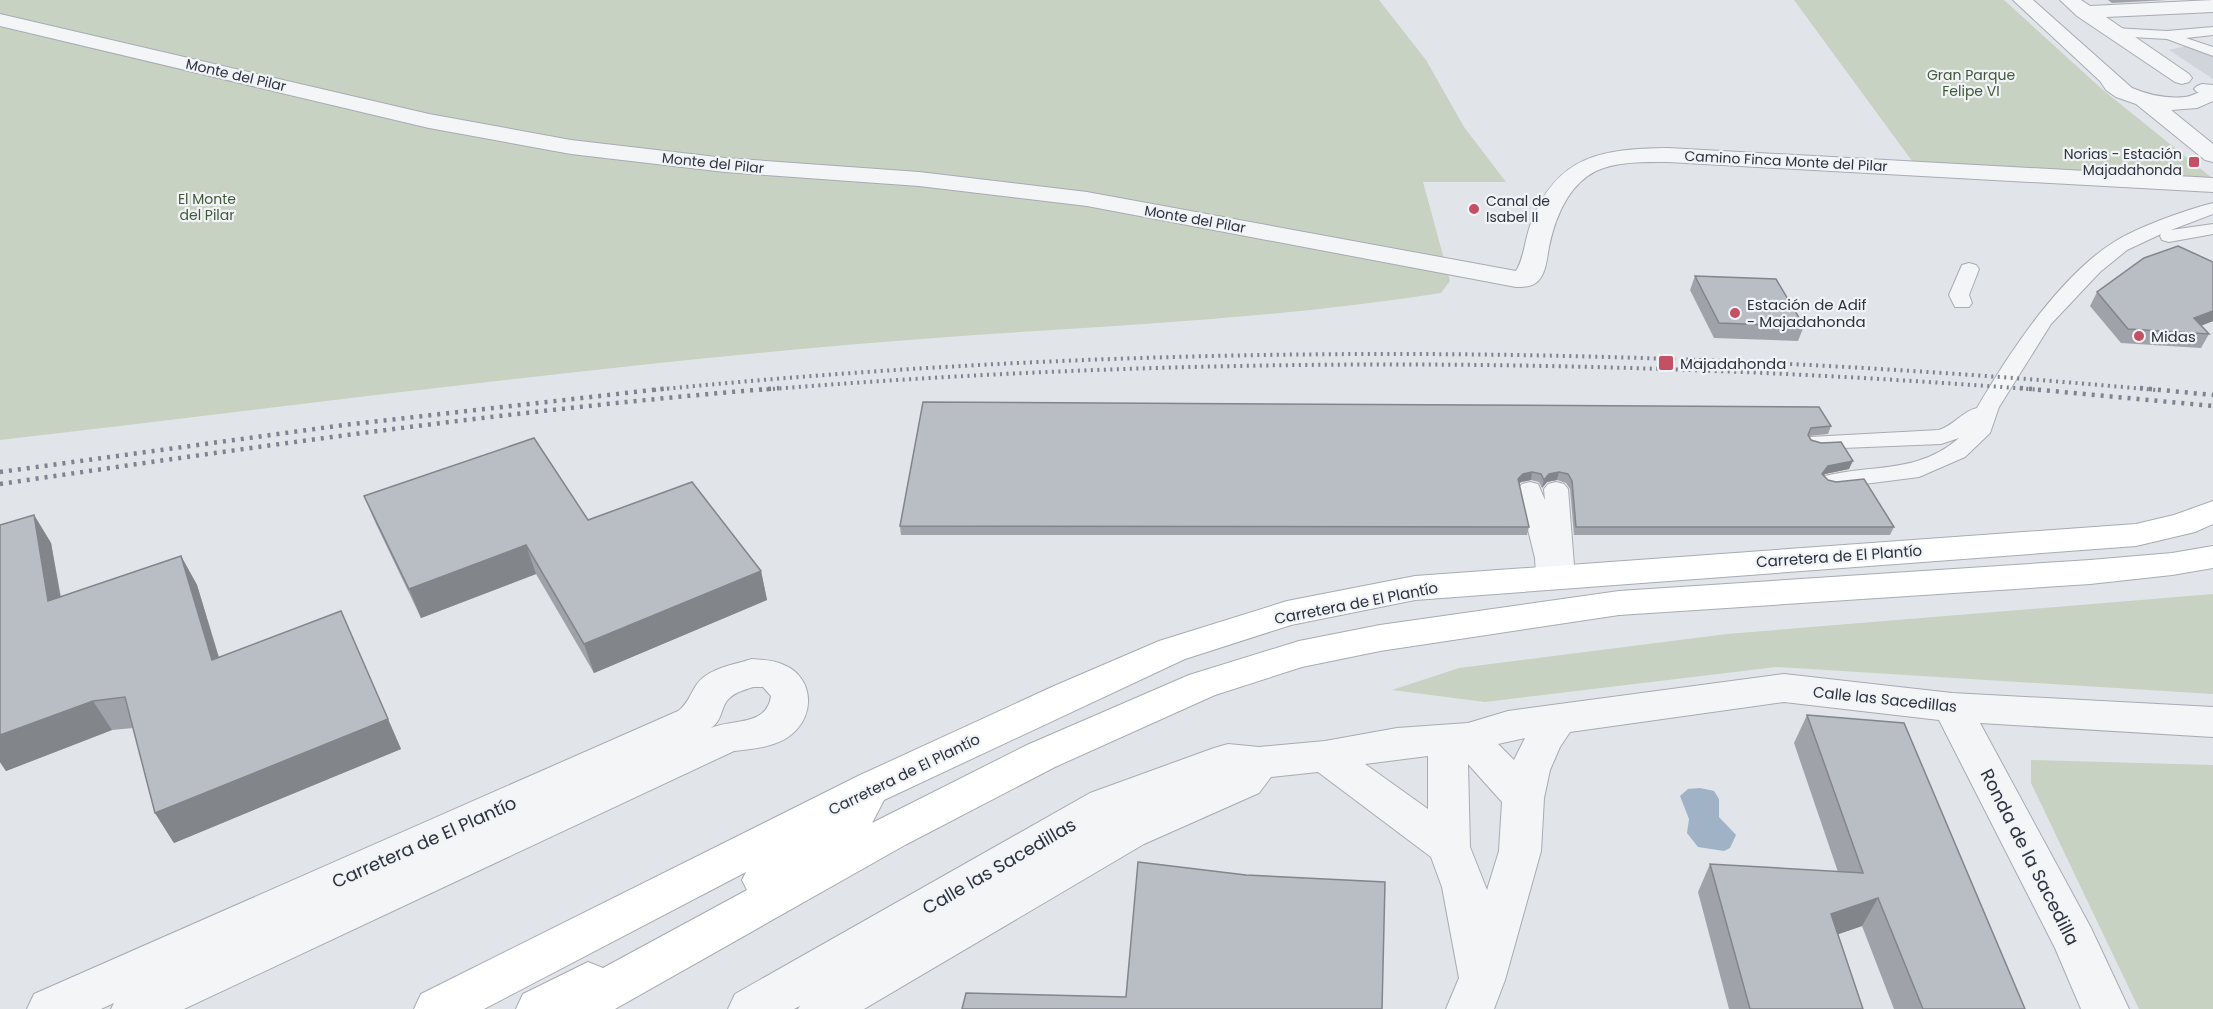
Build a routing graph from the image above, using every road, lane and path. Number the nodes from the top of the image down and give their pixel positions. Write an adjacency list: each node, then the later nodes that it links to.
1 (2022, 0): 10 (street)
2 (2077, 6): 3 (street); 6 (street)
3 (2213, 6)
4 (0, 20): 18 (street, Monte del Pilar)
5 (2213, 31): 7 (lane)
6 (2114, 32): 7 (lane); 10 (street)
7 (2188, 38): 8 (lane); 9 (lane); 10 (lane)
8 (2213, 41)
9 (2213, 52)
10 (2129, 68): 11 (street); 12 (street)
11 (2208, 94): 12 (street)
12 (2142, 99): 13 (street)
13 (2213, 155)
14 (2213, 185): 18 (street, Camino Finca Monte del Pilar)
15 (2213, 208): 17 (lane)
16 (2213, 229): 17 (lane)
17 (2112, 254): 21 (lane)
18 (1433, 262)
19 (1968, 269): 20 (lane)
20 (1962, 303)
21 (1988, 407): 22 (lane); 23 (lane)
22 (1818, 442)
23 (1833, 481)
24 (1530, 489): 28 (lane)
25 (1556, 489): 28 (lane)
26 (2213, 512): 28 (street, Carretera de El Plantío)
27 (2213, 556): 43 (street)
28 (1555, 577): 35 (street, Carretera de El Plantío)
29 (1952, 707): 30 (street, Calle las Sacedillas); 31 (street, Calle las Sacedillas); 46 (street, Ronda de la Sacedilla)
30 (1559, 718): 32 (street, Calle las Sacedillas); 36 (street)
31 (2213, 722)
32 (1458, 738): 33 (street, Calle las Sacedillas); 36 (street); 37 (street)
33 (1325, 756): 34 (street, Calle las Sacedillas); 37 (street)
34 (1259, 763): 44 (street, Calle las Sacedillas); 45 (street)
35 (873, 787): 41 (street, Carretera de El Plantío); 42 (street)
36 (1523, 798): 38 (street)
37 (1449, 848): 38 (street)
38 (1476, 994)
39 (51, 1009): 40 (street, Carretera de El Plantío)
40 (135, 1009)
41 (438, 1009)
42 (540, 1009)
43 (572, 1009)
44 (752, 1009)
45 (822, 1009)
46 (2105, 1009)

